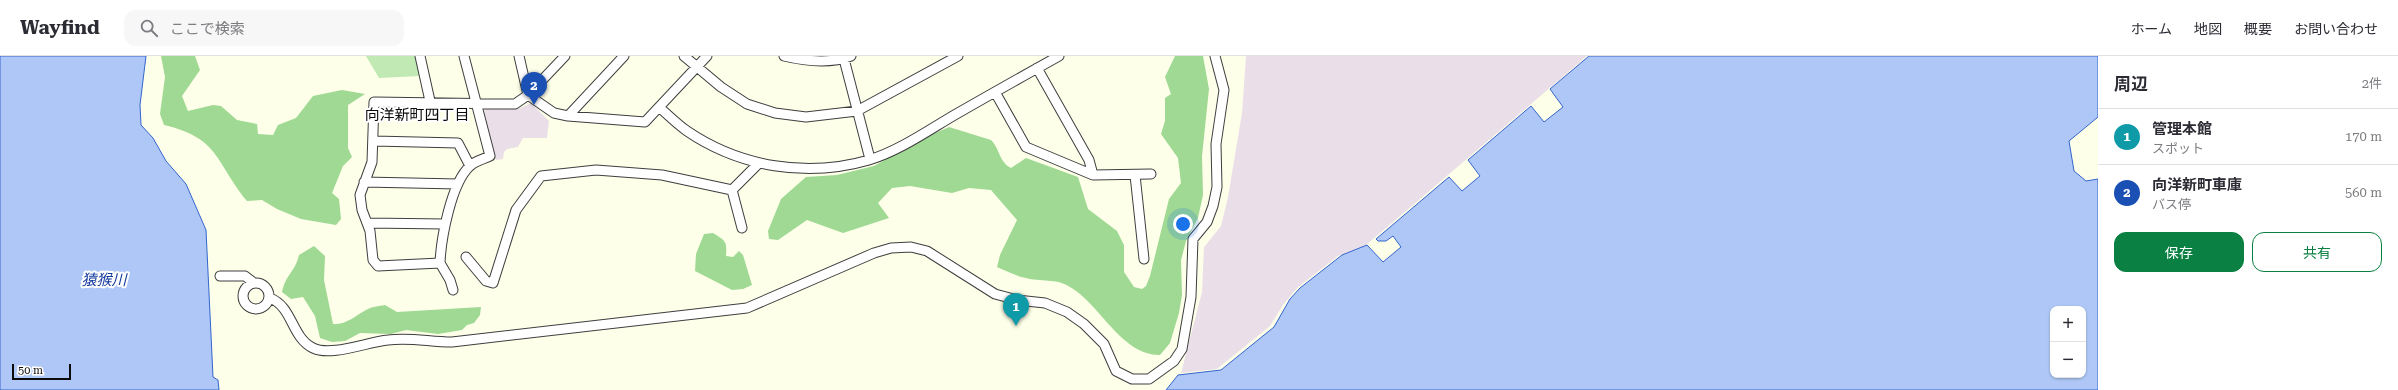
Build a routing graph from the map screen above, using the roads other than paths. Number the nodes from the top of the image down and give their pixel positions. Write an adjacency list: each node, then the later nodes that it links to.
1 (420, 56): 17 (street)
2 (464, 56): 18 (street)
3 (518, 56): 16 (street)
4 (565, 56): 16 (street)
5 (624, 56): 21 (street)
6 (684, 56): 13 (street)
7 (707, 56): 13 (street)
8 (784, 56): 12 (street)
9 (958, 56): 20 (street)
10 (1058, 56): 14 (street)
11 (1215, 56): 41 (street)
12 (848, 57): 20 (street)
13 (696, 68): 19 (street); 20 (street)
14 (1037, 68): 15 (street); 27 (street)
15 (995, 92): 23 (street); 27 (street)
16 (528, 95): 18 (street); 21 (street)
17 (430, 102): 18 (street); 22 (street)
18 (476, 103): 25 (street)
19 (659, 107): 21 (street); 24 (street)
20 (857, 110): 23 (street)
21 (568, 116)
22 (374, 141): 25 (street); 29 (street)
23 (870, 159): 24 (street)
24 (758, 164): 31 (street)
25 (470, 166): 30 (street)
26 (1151, 174): 28 (street)
27 (1093, 175): 28 (street)
28 (1135, 175): 36 (street)
29 (364, 182): 30 (street); 32 (street)
30 (458, 184): 33 (street)
31 (732, 190): 34 (street); 35 (street)
32 (368, 223): 33 (street); 37 (street)
33 (445, 224): 37 (street)
34 (742, 228)
35 (466, 257)
36 (1144, 259)
37 (440, 263): 40 (street)
38 (220, 276): 39 (street)
39 (254, 283): 41 (street); 41 (street)
40 (453, 290)
41 (270, 298)

